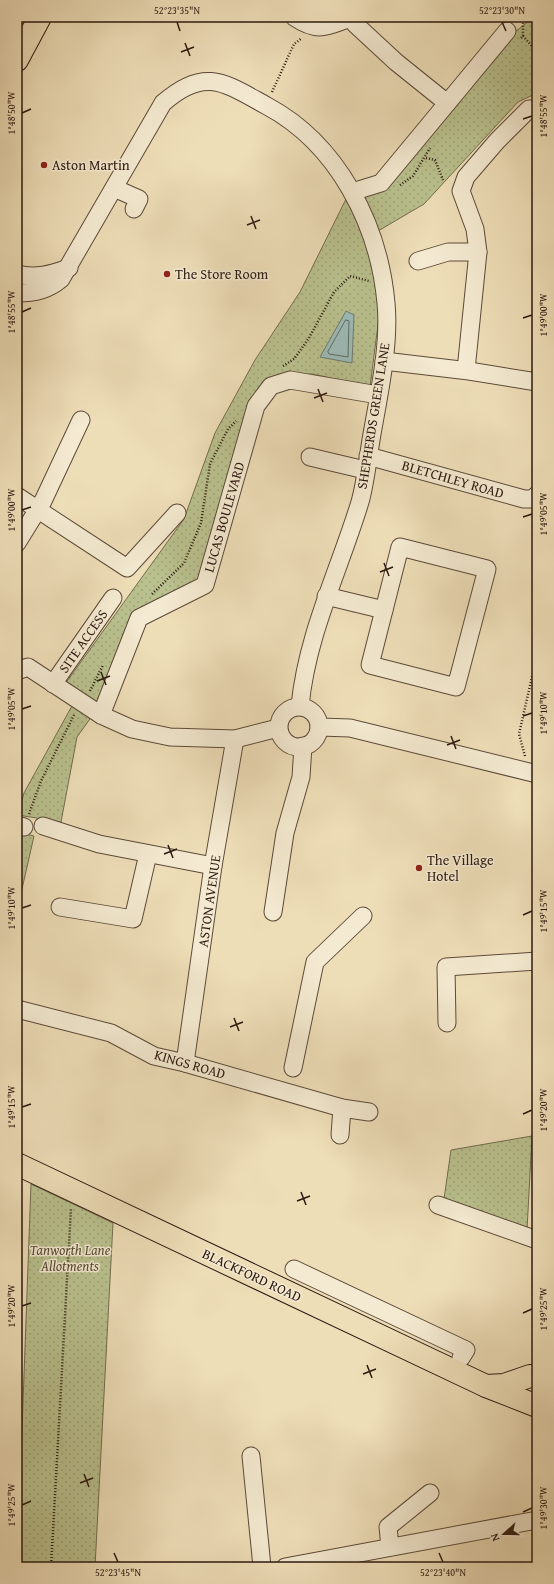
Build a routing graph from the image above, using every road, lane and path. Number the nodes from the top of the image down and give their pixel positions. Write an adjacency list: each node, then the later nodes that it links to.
1 (40, 17): 7 (main road)
2 (294, 17): 4 (street)
3 (353, 17): 4 (street); 8 (street)
4 (314, 27): 9 (path)
5 (515, 33): 6 (path); 8 (street)
6 (537, 52)
7 (17, 60)
8 (447, 103): 14 (street)
9 (266, 105): 13 (street, SHEPHERDS GREEN LANE); 14 (street, SHEPHERDS GREEN LANE)
10 (537, 109): 16 (street)
11 (426, 158): 12 (path)
12 (442, 180)
13 (114, 188): 15 (street); 18 (street, SHEPHERDS GREEN LANE)
14 (352, 192): 21 (street, SHEPHERDS GREEN LANE)
15 (134, 209)
16 (478, 252): 17 (street); 22 (street)
17 (418, 262)
18 (69, 268): 19 (street); 20 (street, SHEPHERDS GREEN LANE)
19 (17, 274)
20 (17, 293)
21 (384, 361): 22 (street); 24 (street, SHEPHERDS GREEN LANE)
22 (466, 370): 23 (street)
23 (537, 382)
24 (378, 395): 27 (street, SHEPHERDS GREEN LANE); 43 (street, LUCAS BOULEVARD)
25 (81, 420): 30 (street)
26 (310, 457): 27 (street, BLETCHLEY ROAD)
27 (367, 463): 28 (street, BLETCHLEY ROAD); 35 (street, SHEPHERDS GREEN LANE)
28 (537, 495)
29 (17, 496): 30 (street)
30 (38, 509): 31 (street); 32 (street)
31 (177, 513)
32 (17, 543)
33 (537, 551): 34 (path)
34 (537, 563)
35 (326, 596): 37 (street); 42 (street, SHEPHERDS GREEN LANE)
36 (113, 598): 40 (street, SITE ACCESS)
37 (384, 610): 37 (street)
38 (537, 655): 48 (path)
39 (17, 671): 40 (street)
40 (53, 684): 41 (street)
41 (81, 702): 43 (street); 49 (path)
42 (300, 706): 44 (street); 45 (street)
43 (101, 715): 46 (street)
44 (319, 727): 47 (street); 48 (street)
45 (278, 728): 46 (street); 47 (street)
46 (235, 739): 52 (street, ASTON AVENUE)
47 (303, 746): 54 (street)
48 (533, 773)
49 (20, 826)
50 (43, 826): 51 (street)
51 (148, 854): 52 (street); 53 (street)
52 (213, 866): 59 (street, ASTON AVENUE)
53 (60, 907)
54 (273, 912)
55 (363, 916): 60 (street)
56 (537, 961): 58 (street)
57 (17, 1009): 59 (street, KINGS ROAD)
58 (446, 1022)
59 (185, 1063): 61 (street, KINGS ROAD)
60 (293, 1068)
61 (342, 1108): 62 (street, KINGS ROAD); 63 (street)
62 (369, 1112)
63 (340, 1135)
64 (17, 1164): 65 (main road, BLACKFORD ROAD)
65 (72, 1190): 68 (main road, BLACKFORD ROAD); 78 (path)
66 (438, 1205): 67 (street)
67 (537, 1240)
68 (297, 1296): 69 (street); 71 (main road, BLACKFORD ROAD)
69 (462, 1358)
70 (533, 1369): 71 (main road); 72 (main road)
71 (486, 1386): 73 (main road, BLACKFORD ROAD)
72 (537, 1402)
73 (537, 1406)
74 (251, 1456): 79 (street)
75 (430, 1493): 77 (street)
76 (537, 1520): 77 (street)
77 (390, 1547): 80 (street)
78 (51, 1567)
79 (262, 1567)
80 (285, 1567)

